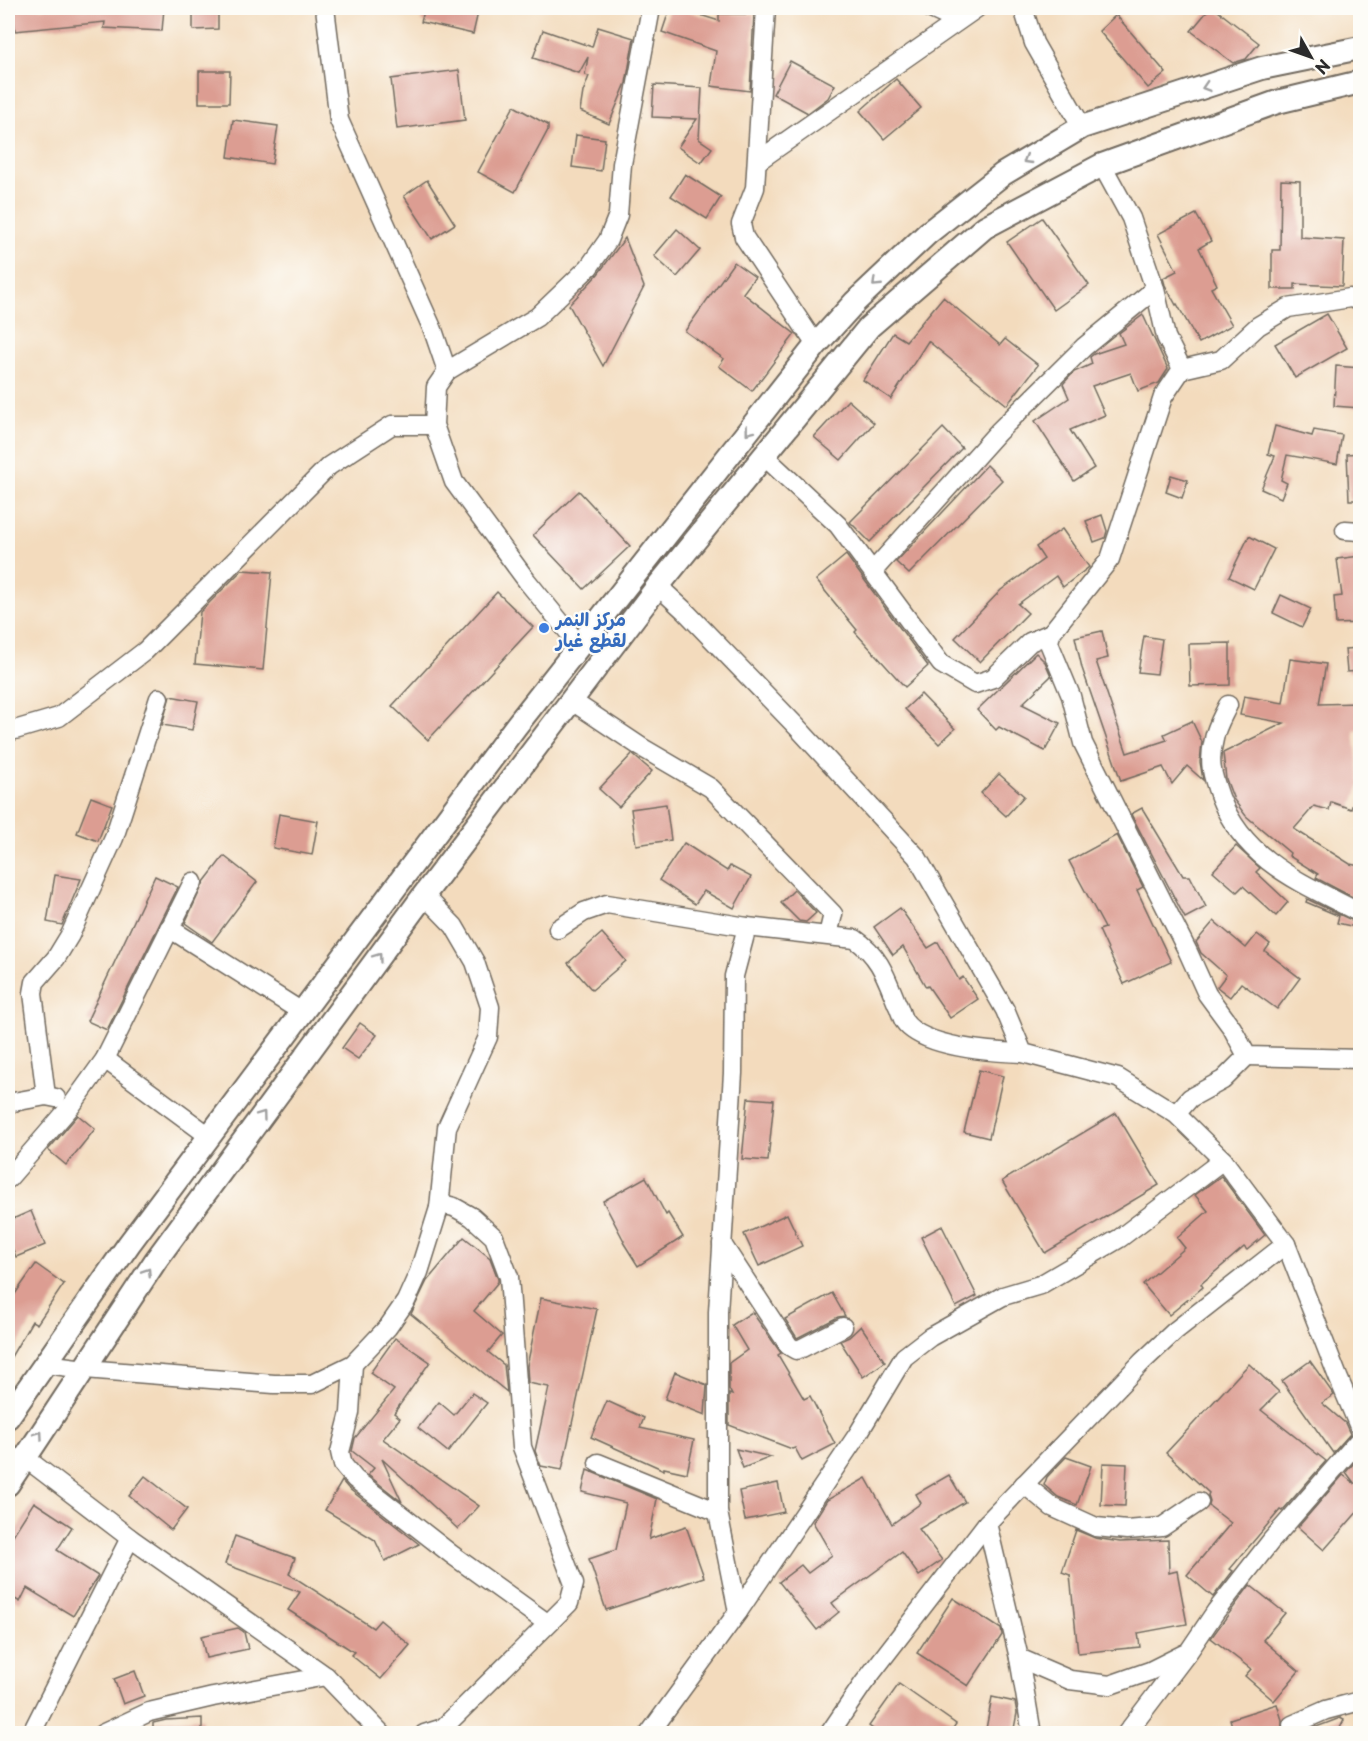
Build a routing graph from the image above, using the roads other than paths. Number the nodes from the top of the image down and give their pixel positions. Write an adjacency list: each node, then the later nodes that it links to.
1 (325, 8): 17 (street)
2 (651, 8): 17 (street)
3 (766, 8): 11 (street)
4 (929, 8): 7 (street)
5 (977, 8): 7 (street)
6 (1023, 8): 10 (street)
7 (957, 21): 11 (street)
8 (1360, 48): 10 (street, one-way to 10)
9 (1360, 82): 12 (street)
10 (1082, 127): 15 (street, one-way to 15)
11 (758, 161): 15 (street)
12 (1102, 165): 13 (street); 19 (street)
13 (1155, 289): 16 (street); 20 (street)
14 (1360, 301): 16 (street)
15 (816, 345): 23 (street, one-way to 23)
16 (1182, 369): 22 (street)
17 (447, 371): 18 (street)
18 (434, 425): 23 (street); 28 (street)
19 (764, 456): 20 (street); 21 (street)
20 (873, 572): 22 (street)
21 (658, 586): 25 (street); 38 (street)
22 (1051, 633): 39 (street)
23 (579, 645): 27 (street)
24 (159, 698): 42 (street)
25 (572, 701): 29 (street); 36 (street)
26 (1228, 705): 32 (street)
27 (516, 726): 29 (street); 37 (street)
28 (8, 732)
29 (540, 744): 31 (street)
30 (193, 882): 34 (street)
31 (424, 895): 49 (street); 55 (street, one-way to 31)
32 (1360, 913)
33 (747, 927): 35 (street); 36 (street); 50 (street)
34 (169, 928): 37 (street); 40 (street)
35 (558, 929)
36 (828, 935): 38 (street)
37 (302, 1012): 46 (street)
38 (1023, 1053): 45 (street)
39 (1247, 1056): 41 (street); 45 (street)
40 (105, 1059): 44 (street); 46 (street)
41 (1360, 1059)
42 (46, 1096): 43 (street); 44 (street)
43 (8, 1103)
44 (72, 1105): 48 (street)
45 (1176, 1114): 47 (street)
46 (209, 1136): 53 (street)
47 (1223, 1160): 51 (street); 67 (street)
48 (8, 1179)
49 (439, 1208): 54 (street); 68 (street)
50 (722, 1244): 52 (street); 64 (street)
51 (1286, 1244): 57 (street); 62 (street)
52 (843, 1326)
53 (46, 1364): 55 (street); 56 (street)
54 (353, 1364): 55 (street); 68 (street)
55 (85, 1370): 59 (street, one-way to 55)
56 (8, 1417)
57 (1360, 1429)
58 (1360, 1439): 69 (street)
59 (24, 1456): 61 (street); 66 (street)
60 (598, 1463): 64 (street)
61 (8, 1484)
62 (1024, 1484): 63 (street); 65 (street)
63 (1199, 1502)
64 (718, 1512): 67 (street)
65 (987, 1523): 70 (street); 79 (street)
66 (130, 1538): 71 (street); 74 (street)
67 (738, 1612): 78 (street)
68 (547, 1623): 77 (street)
69 (1189, 1651): 70 (street); 81 (street)
70 (1019, 1658): 80 (street)
71 (326, 1676): 75 (street); 76 (street)
72 (1360, 1701): 73 (street)
73 (1292, 1725)
74 (30, 1734)
75 (102, 1734)
76 (382, 1734)
77 (424, 1734)
78 (649, 1734)
79 (830, 1734)
80 (1032, 1734)
81 (1126, 1734)

